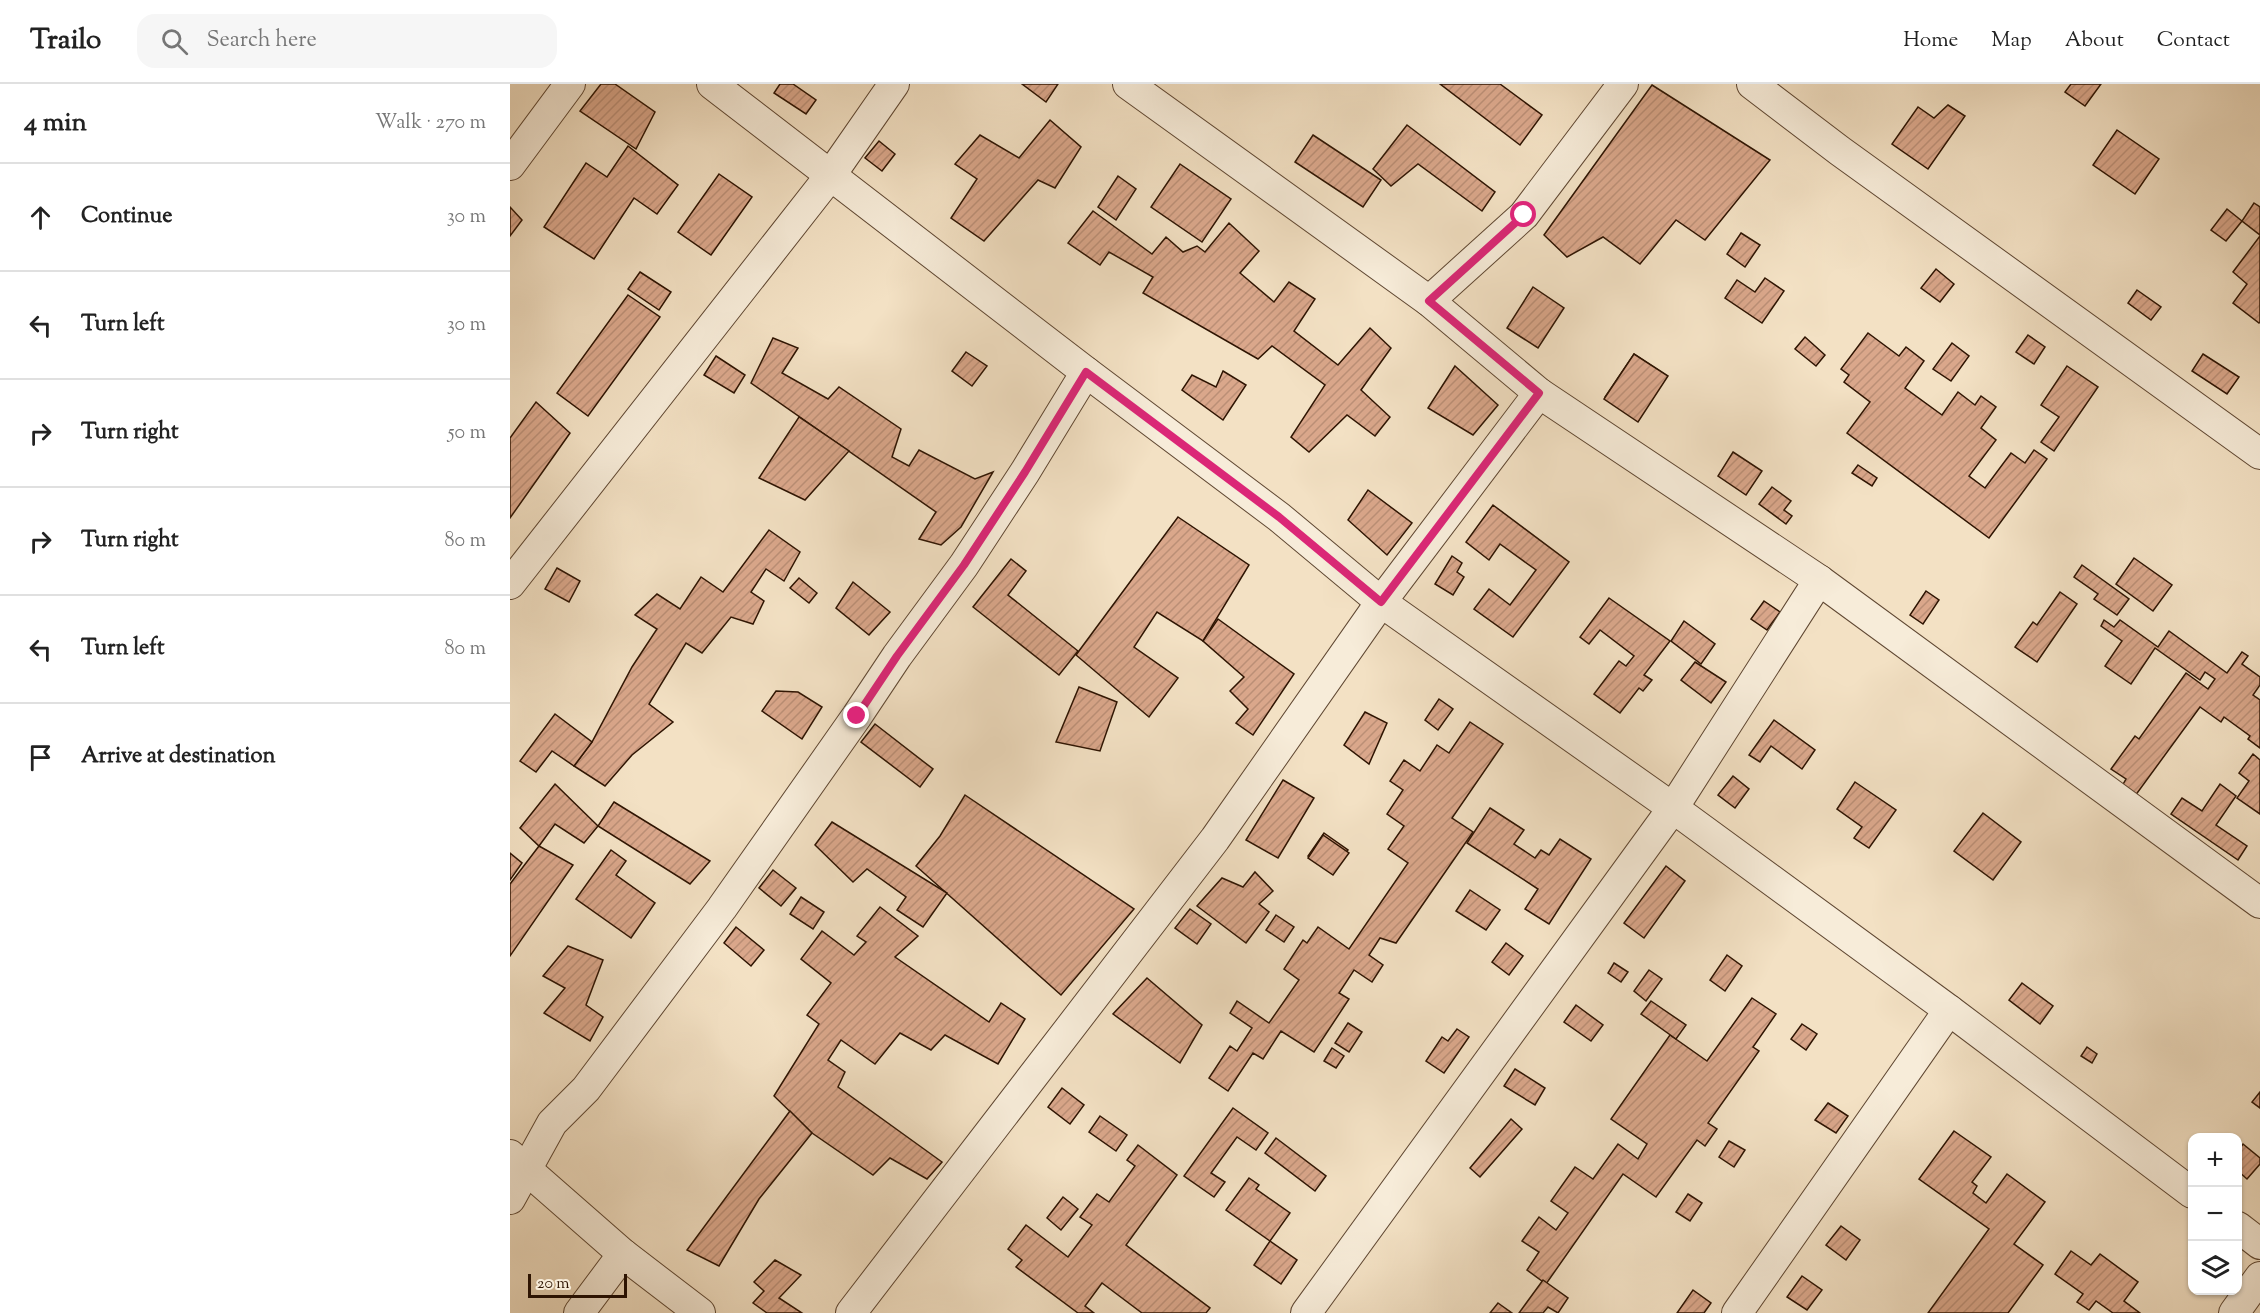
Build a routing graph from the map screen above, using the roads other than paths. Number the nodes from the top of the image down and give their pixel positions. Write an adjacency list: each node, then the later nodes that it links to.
1 (570, 84): 7 (street)
2 (712, 84): 8 (street)
3 (894, 84): 8 (street)
4 (1128, 84): 9 (street)
5 (1623, 84): 9 (street)
6 (1752, 84): 12 (street)
7 (510, 165)
8 (830, 176): 10 (street); 14 (street)
9 (1429, 301): 11 (street)
10 (1086, 372): 15 (street); 19 (street)
11 (1539, 393): 13 (street); 15 (street)
12 (2260, 454)
13 (1819, 580): 16 (street); 17 (street)
14 (510, 584)
15 (1381, 602): 16 (street); 28 (street)
16 (1673, 808): 18 (street); 29 (street)
17 (2260, 903)
18 (1949, 1010): 20 (street); 30 (street)
19 (518, 1162): 21 (street); 24 (street)
20 (2188, 1189)
21 (510, 1199)
22 (2242, 1230): 23 (street)
23 (2260, 1244)
24 (622, 1254): 26 (street); 27 (street)
25 (2260, 1277): 31 (street)
26 (579, 1313)
27 (700, 1313)
28 (851, 1313)
29 (1306, 1313)
30 (1737, 1313)
31 (2234, 1313)

